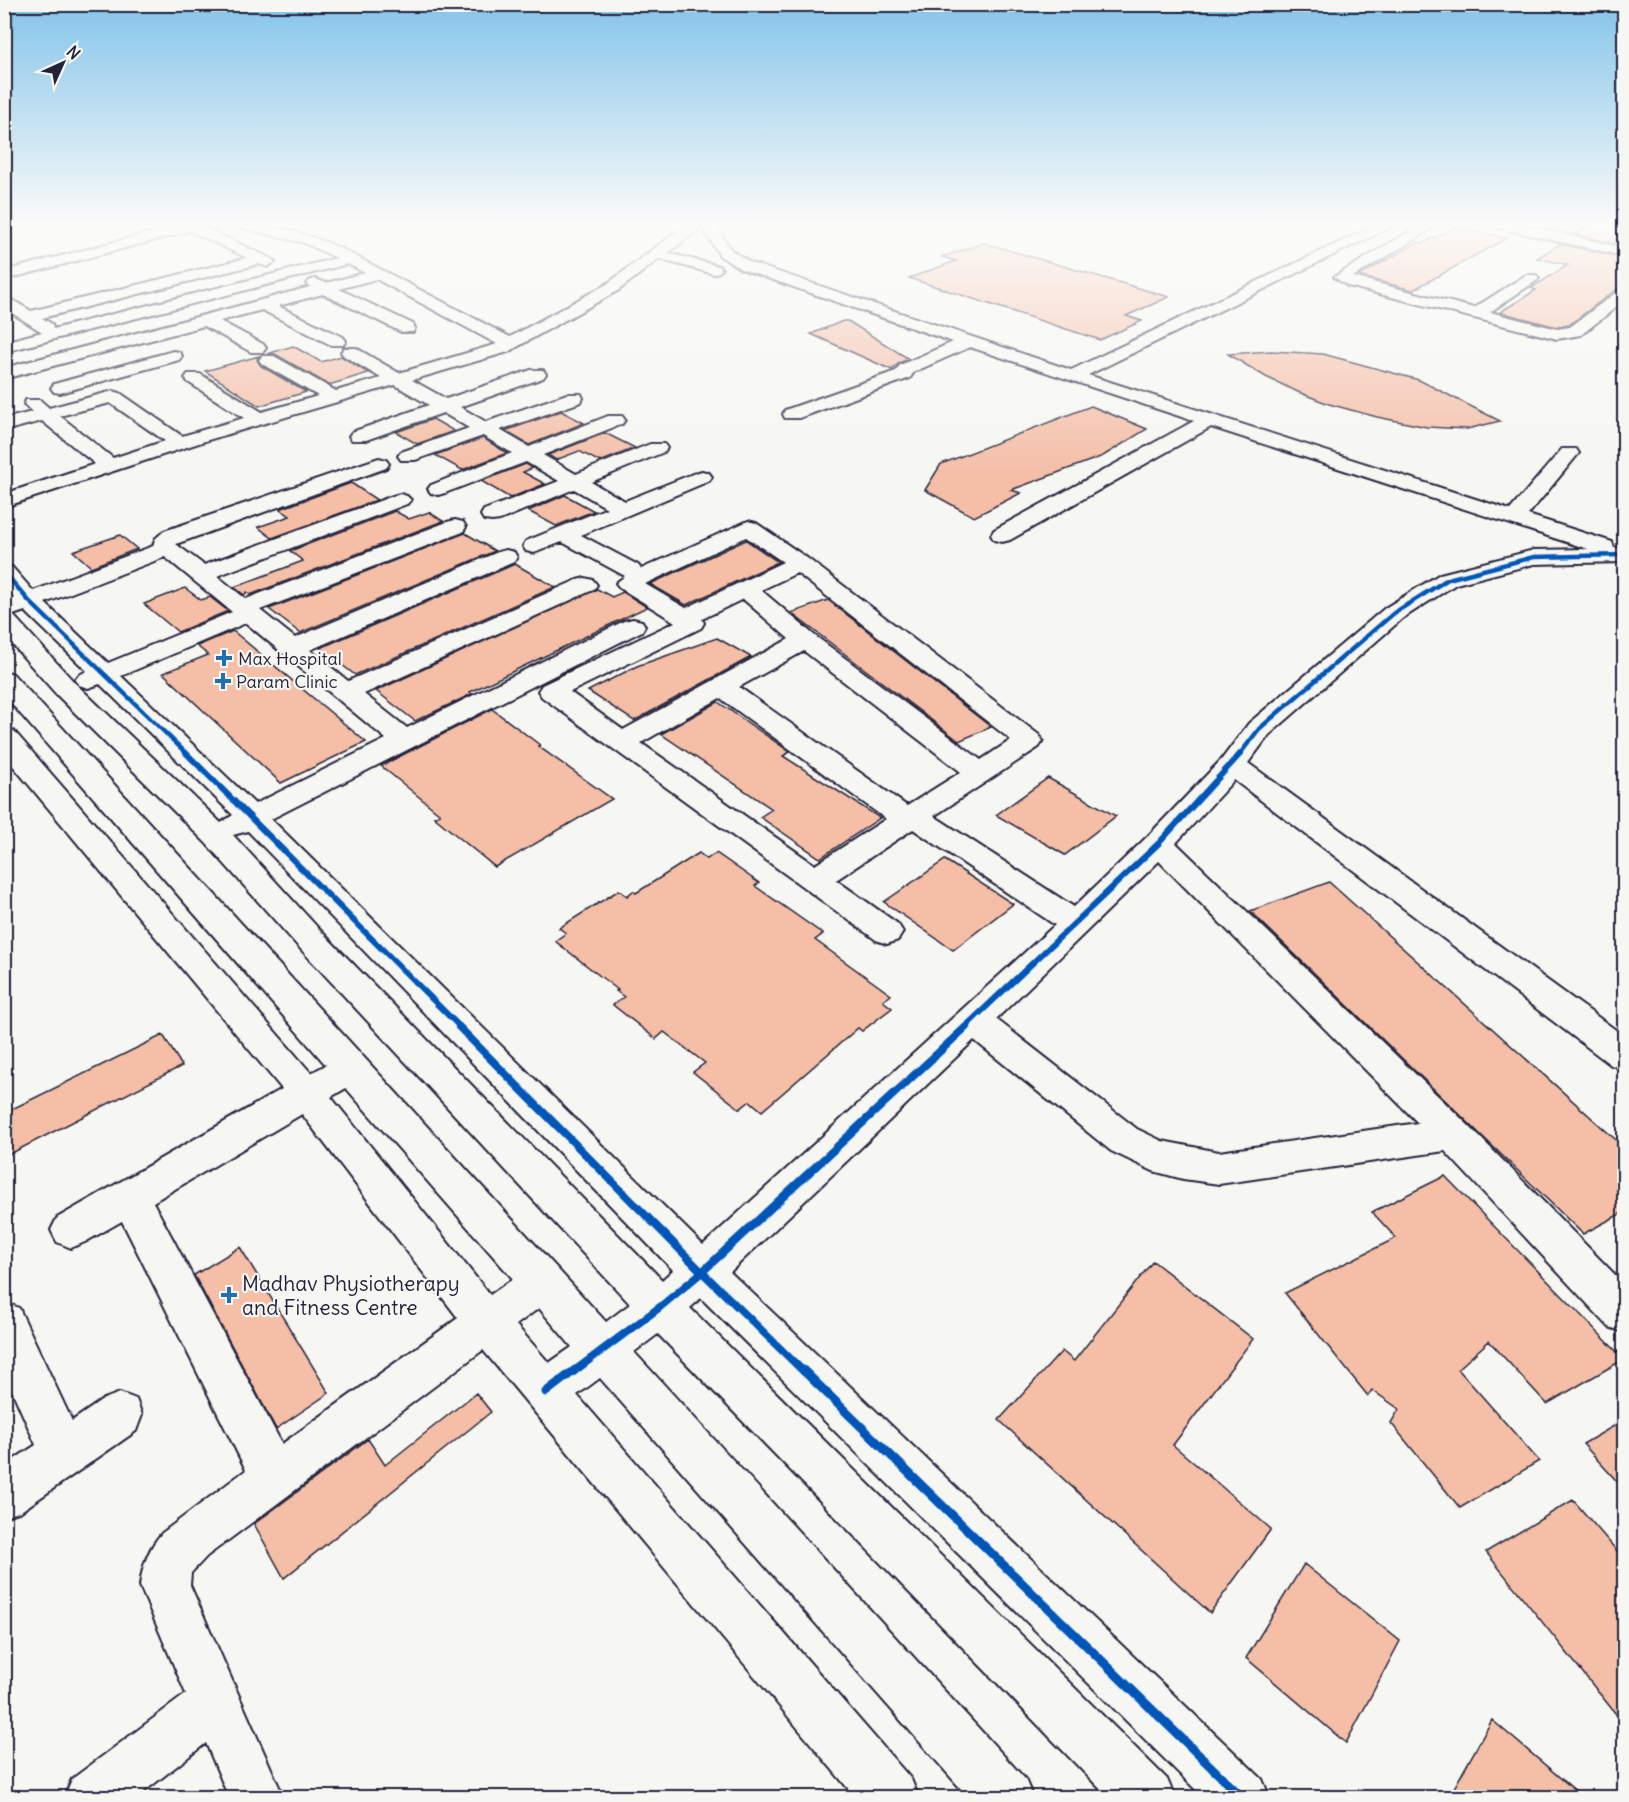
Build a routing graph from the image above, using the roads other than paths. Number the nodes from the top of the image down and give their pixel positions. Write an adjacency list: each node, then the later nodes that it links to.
1 (16, 307): 17 (street)
2 (66, 307): 17 (street)
3 (161, 307): 14 (street)
4 (253, 307): 19 (street)
5 (270, 307): 34 (street)
6 (364, 307): 21 (street)
7 (440, 307): 26 (street)
8 (576, 307): 26 (street)
9 (868, 307): 25 (street)
10 (1217, 307): 33 (street)
11 (1449, 307): 16 (street)
12 (1487, 307): 16 (street)
13 (1607, 307): 16 (street)
14 (150, 310): 18 (street); 20 (street)
15 (835, 314): 28 (street)
16 (1477, 314)
17 (30, 316): 22 (street)
18 (114, 319): 22 (street); 23 (street)
19 (206, 320): 20 (street); 35 (street)
20 (180, 327): 23 (street)
21 (407, 328)
22 (56, 334): 24 (street)
23 (143, 337): 29 (street); 30 (street)
24 (38, 339): 27 (street); 29 (street)
25 (969, 341): 28 (street); 33 (street)
26 (510, 344): 34 (street)
27 (4, 347)
28 (950, 350): 39 (street)
29 (66, 357): 31 (street)
30 (185, 366): 38 (street); 40 (street)
31 (4, 374)
32 (537, 374): 37 (street)
33 (1072, 376): 42 (street)
34 (399, 378): 35 (street); 37 (street)
35 (333, 398): 40 (street)
36 (574, 398): 44 (street)
37 (445, 406): 44 (street); 45 (street)
38 (46, 413): 43 (street); 46 (street); 52 (street)
39 (792, 414)
40 (259, 419): 46 (street)
41 (615, 420): 49 (street)
42 (1210, 420): 60 (street); 65 (street)
43 (4, 425)
44 (483, 429): 49 (street); 50 (street)
45 (359, 436)
46 (180, 442): 52 (street)
47 (657, 448): 55 (street)
48 (1569, 453): 62 (street)
49 (528, 454): 55 (street); 56 (street)
50 (408, 456)
51 (379, 464): 67 (street)
52 (110, 466): 57 (street)
53 (702, 477): 59 (street)
54 (4, 478): 57 (street)
55 (576, 481): 59 (street); 61 (street)
56 (438, 489)
57 (14, 498)
58 (400, 500): 74 (street)
59 (623, 509): 64 (street)
60 (1490, 510): 62 (street); 70 (street)
61 (492, 515)
62 (1514, 518): 68 (street)
63 (454, 527): 78 (street)
64 (562, 534): 66 (street); 72 (street)
65 (1002, 535)
66 (534, 546)
67 (167, 548): 74 (street); 77 (street)
68 (1624, 554): 70 (street)
69 (506, 557): 83 (street)
70 (1534, 557): 92 (street)
71 (799, 562): 76 (street); 79 (street); 93 (street)
72 (630, 570)
73 (4, 572): 77 (street)
74 (202, 574): 78 (street)
75 (585, 585): 88 (street)
76 (745, 589): 79 (street); 81 (street)
77 (13, 610): 82 (street)
78 (245, 611): 83 (street); 84 (street)
79 (685, 618): 90 (street)
80 (633, 626): 89 (street)
81 (806, 640): 86 (street); 93 (street)
82 (34, 648): 84 (street); 87 (street)
83 (291, 648): 88 (street)
84 (105, 673): 87 (street); 95 (street)
85 (4, 679): 103 (street)
86 (722, 687): 90 (street); 94 (street)
87 (66, 689): 96 (street)
88 (346, 692): 89 (street)
89 (405, 740): 95 (street)
90 (622, 742): 98 (street)
91 (7, 743): 104 (street)
92 (1232, 765): 97 (street); 102 (street)
93 (980, 773): 94 (street)
94 (917, 814): 98 (street); 99 (street)
95 (252, 817): 96 (street); 108 (street)
96 (216, 835): 110 (street)
97 (1159, 843): 99 (street); 105 (street)
98 (815, 879): 100 (street)
99 (1084, 917): 101 (street)
100 (887, 932)
101 (974, 1021): 105 (street); 108 (street)
102 (1624, 1055)
103 (352, 1067): 104 (street); 109 (street)
104 (307, 1093): 106 (street); 113 (street)
105 (1453, 1134): 111 (street)
106 (130, 1197): 107 (street); 118 (street)
107 (71, 1230)
108 (702, 1272): 110 (street); 126 (street)
109 (543, 1281): 113 (street); 114 (street)
110 (660, 1307): 114 (street); 125 (street)
111 (1624, 1313)
112 (4, 1322): 117 (street)
113 (486, 1322): 115 (street); 118 (street)
114 (602, 1349): 115 (street); 124 (street)
115 (546, 1392): 123 (street)
116 (120, 1415): 117 (street)
117 (63, 1455): 119 (street)
118 (274, 1476): 120 (street)
119 (4, 1494)
120 (216, 1703): 121 (street); 122 (street)
121 (91, 1797)
122 (258, 1797)
123 (892, 1797)
124 (1006, 1797)
125 (1148, 1797)
126 (1243, 1797)

